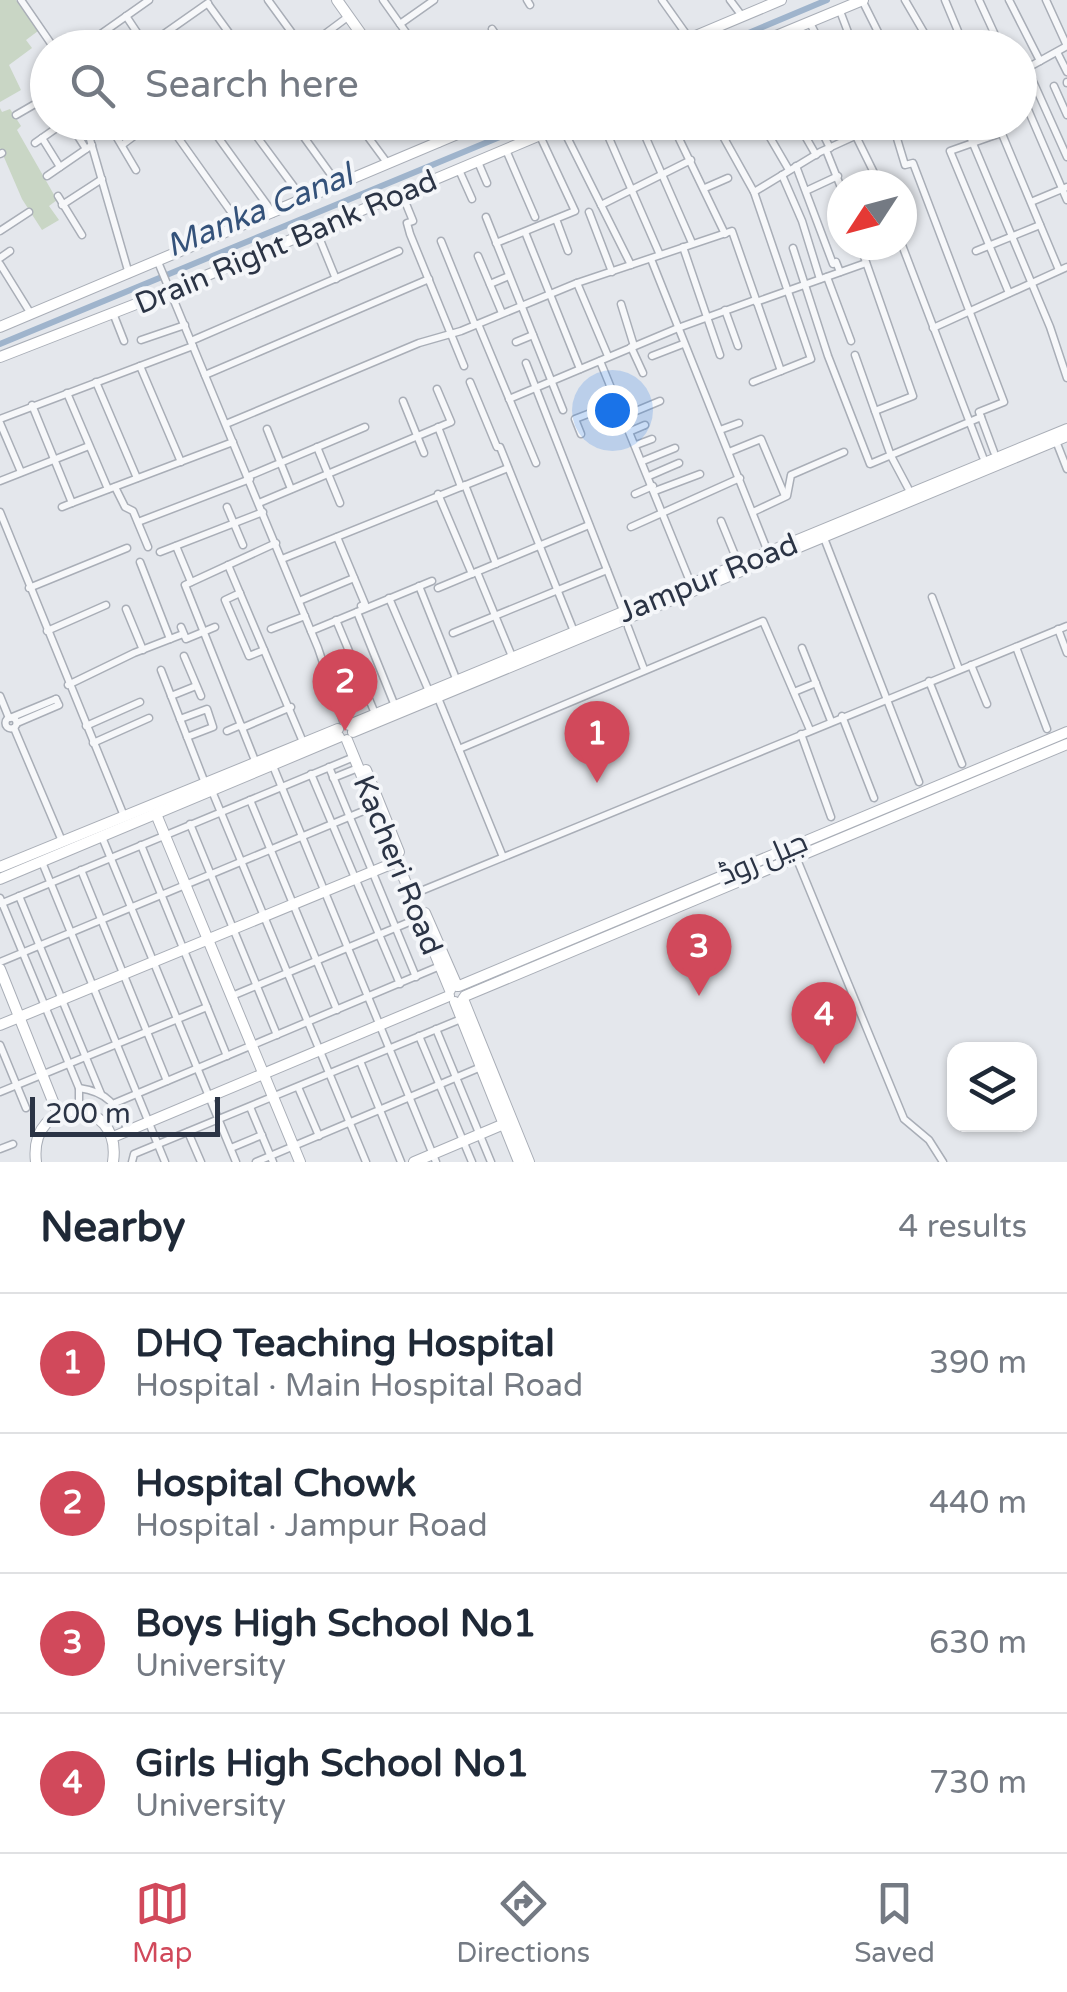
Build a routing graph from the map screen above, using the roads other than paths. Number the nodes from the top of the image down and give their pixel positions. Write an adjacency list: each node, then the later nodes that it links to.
1 (21, 0): 24 (street)
2 (149, 0): 18 (street)
3 (268, 0): 29 (street)
4 (337, 0): 19 (main road)
5 (383, 0): 22 (street)
6 (662, 0): 33 (street)
7 (730, 0): 20 (street)
8 (781, 0): 20 (main road)
9 (863, 0): 17 (main road); 37 (street)
10 (906, 0): 38 (street)
11 (945, 0): 39 (street)
12 (979, 0): 40 (street)
13 (1009, 0): 41 (street)
14 (1046, 0): 42 (street)
15 (430, 1): 22 (street)
16 (207, 2): 27 (street); 28 (street)
17 (840, 10): 21 (main road); 36 (street)
18 (126, 16): 25 (street); 26 (street)
19 (349, 16): 30 (street); 31 (main road)
20 (742, 16): 34 (main road)
21 (810, 22): 23 (main road); 35 (street)
22 (400, 24): 32 (street)
23 (792, 29)
24 (42, 30)
25 (106, 30)
26 (135, 30)
27 (168, 30)
28 (227, 30)
29 (290, 30)
30 (329, 30)
31 (359, 30)
32 (404, 30)
33 (683, 30)
34 (708, 30)
35 (814, 30)
36 (847, 30)
37 (877, 30)
38 (923, 30)
39 (958, 30)
40 (993, 30)
41 (1024, 30)
42 (1057, 52): 44 (street); 46 (street)
43 (1037, 55): 44 (street)
44 (1040, 61): 45 (street)
45 (1037, 63)
46 (1067, 72)
47 (1054, 86): 51 (street)
48 (1037, 98): 87 (street)
49 (30, 107): 50 (street)
50 (16, 115)
51 (1067, 115)
52 (1037, 128): 105 (street)
53 (39, 140): 91 (street)
54 (83, 140): 83 (street)
55 (89, 140): 83 (street)
56 (119, 140): 82 (street)
57 (129, 140): 82 (street)
58 (179, 140): 124 (street)
59 (220, 140): 119 (street)
60 (259, 140): 111 (street)
61 (307, 140): 103 (street)
62 (371, 140): 90 (street)
63 (442, 140): 80 (main road)
64 (530, 140): 85 (main road, Drain Right Bank Road)
65 (542, 140): 122 (street)
66 (573, 140): 116 (street)
67 (610, 140): 106 (street)
68 (647, 140): 97 (street)
69 (681, 140): 88 (street)
70 (725, 140): 108 (street)
71 (771, 140): 94 (street)
72 (807, 140): 86 (street)
73 (824, 140): 84 (street)
74 (847, 140): 84 (street)
75 (857, 140): 96 (street)
76 (898, 140): 170 (street)
77 (972, 140): 81 (street)
78 (982, 140): 81 (street)
79 (1005, 140): 114 (street)
80 (438, 142): 90 (main road)
81 (973, 143): 130 (street); 134 (street)
82 (122, 145): 92 (street)
83 (89, 147): 91 (street); 99 (street)
84 (828, 149): 86 (street); 95 (street)
85 (506, 150): 89 (main road, Drain Right Bank Road); 120 (street)
86 (816, 155): 94 (street)
87 (1067, 157)
88 (691, 160): 97 (street); 104 (street)
89 (478, 162): 93 (main road, Drain Right Bank Road); 102 (street)
90 (388, 164): 103 (main road)
91 (60, 167): 98 (street)
92 (136, 170)
93 (459, 170): 109 (main road, Drain Right Bank Road); 112 (street)
94 (789, 170): 107 (street); 108 (street); 155 (street)
95 (836, 170)
96 (872, 170)
97 (663, 174): 106 (street); 133 (street)
98 (47, 176)
99 (102, 178): 115 (street); 153 (street)
100 (728, 178): 104 (street)
101 (827, 181): 107 (street)
102 (487, 183)
103 (338, 184): 111 (main road)
104 (705, 188): 128 (street)
105 (1064, 188): 113 (street); 114 (street)
106 (632, 190): 116 (street); 141 (street)
107 (808, 190): 152 (street)
108 (754, 192): 163 (street)
109 (402, 194): 125 (main road, Drain Right Bank Road); 157 (street)
110 (58, 196): 115 (street)
111 (304, 200): 119 (main road)
112 (472, 200)
113 (1067, 200)
114 (1031, 202): 123 (street)
115 (62, 206): 129 (street)
116 (601, 206): 148 (street)
117 (29, 212): 126 (street)
118 (589, 212): 151 (street)
119 (274, 213): 124 (main road)
120 (535, 217)
121 (486, 218): 132 (street)
122 (556, 219): 127 (street); 137 (street)
123 (1040, 224): 130 (street); 150 (street)
124 (241, 227): 149 (main road)
125 (316, 230): 156 (street); 162 (main road, Drain Right Bank Road)
126 (0, 231)
127 (524, 232): 132 (street); 165 (street)
128 (726, 234): 133 (street); 166 (street)
129 (82, 235)
130 (1011, 237): 134 (street); 160 (street)
131 (441, 241): 175 (street)
132 (496, 243): 154 (street)
133 (692, 244): 135 (street)
134 (990, 246): 139 (street); 164 (street)
135 (682, 247): 141 (street); 174 (street)
136 (792, 248): 161 (street)
137 (568, 250)
138 (399, 251): 156 (street)
139 (976, 251)
140 (10, 252): 146 (street)
141 (660, 255): 143 (street)
142 (478, 256): 159 (street)
143 (651, 259): 148 (street); 178 (street)
144 (865, 260): 147 (street)
145 (907, 260): 179 (street)
146 (0, 261): 173 (street)
147 (866, 263): 152 (street); 216 (street)
148 (631, 266): 151 (street)
149 (161, 267): 153 (main road); 162 (street)
150 (1063, 268): 160 (street)
151 (612, 272): 158 (street)
152 (840, 272): 155 (street)
153 (129, 274): 173 (main road)
154 (509, 276): 159 (street); 168 (street)
155 (824, 278): 161 (street); 185 (street)
156 (336, 279): 186 (street)
157 (428, 279): 180 (street); 201 (street)
158 (577, 283): 165 (street); 194 (street)
159 (490, 284): 172 (street)
160 (1030, 284): 164 (street); 202 (street)
161 (804, 285): 163 (street); 243 (street)
162 (170, 286): 171 (main road, Drain Right Bank Road); 176 (street)
163 (790, 290): 166 (street); 199 (street)
164 (1009, 293): 170 (street)
165 (550, 294): 168 (street); 198 (street)
166 (755, 301): 169 (street); 199 (street)
167 (620, 304): 188 (street)
168 (520, 306): 172 (street); 181 (street)
169 (725, 310): 174 (street); 189 (street)
170 (970, 311): 179 (street); 218 (street)
171 (112, 313): 183 (street); 193 (main road, Drain Right Bank Road)
172 (502, 313): 175 (street)
173 (32, 314): 177 (main road)
174 (707, 316): 178 (street); 190 (street)
175 (477, 324): 180 (street); 210 (street)
176 (184, 325): 182 (street); 186 (street)
177 (0, 327)
178 (678, 328): 187 (street); 188 (street)
179 (932, 328): 221 (street)
180 (451, 334): 197 (street); 222 (street)
181 (533, 335): 184 (street); 203 (street)
182 (142, 340)
183 (124, 341)
184 (516, 342)
185 (851, 342)
186 (192, 344): 196 (street); 201 (street)
187 (682, 344): 192 (street); 228 (street)
188 (632, 346): 194 (street); 200 (street)
189 (738, 346)
190 (720, 355)
191 (854, 355): 216 (street)
192 (652, 356)
193 (0, 357)
194 (604, 359): 198 (street); 212 (street)
195 (526, 363): 207 (street)
196 (140, 366): 204 (street); 246 (street)
197 (464, 366)
198 (580, 369): 203 (street)
199 (780, 371): 206 (street)
200 (643, 374)
201 (205, 375): 222 (street)
202 (1067, 378)
203 (552, 381): 207 (street); 215 (street)
204 (96, 382): 209 (street); 257 (street)
205 (470, 382): 251 (street)
206 (753, 382)
207 (536, 388): 210 (street); 281 (street)
208 (438, 389): 225 (street)
209 (67, 393): 214 (street); 236 (street)
210 (509, 399): 249 (street)
211 (403, 400): 231 (street)
212 (618, 402): 217 (street); 230 (street)
213 (660, 402): 217 (street)
214 (32, 405): 219 (street); 245 (street)
215 (563, 410)
216 (875, 411): 243 (street)
217 (624, 416): 229 (street)
218 (980, 417): 221 (street); 242 (street)
219 (0, 421): 253 (street)
220 (739, 422): 228 (street)
221 (970, 422): 243 (street); 244 (street)
222 (226, 424): 234 (street)
223 (645, 425): 229 (street)
224 (365, 427): 237 (street)
225 (438, 428): 231 (street); 261 (street)
226 (268, 429): 247 (street)
227 (1067, 429): 292 (main road, Jampur Road)
228 (720, 430): 240 (street)
229 (630, 431): 235 (street)
230 (582, 434)
231 (417, 436): 239 (street); 254 (street)
232 (652, 438): 235 (street)
233 (1062, 439): 252 (street); 284 (main road, Jampur Road)
234 (234, 442): 246 (street); 258 (street)
235 (636, 445): 248 (street)
236 (89, 446): 245 (street); 262 (street)
237 (318, 447): 247 (street); 254 (street)
238 (676, 448): 248 (street)
239 (424, 452)
240 (729, 452): 259 (street); 268 (street)
241 (844, 452): 268 (street)
242 (994, 452)
243 (891, 456): 264 (street)
244 (983, 457)
245 (55, 460): 253 (street); 269 (street)
246 (181, 462): 257 (street)
247 (281, 462): 258 (street); 265 (street)
248 (643, 462): 256 (street)
249 (536, 463)
250 (679, 464): 256 (street)
251 (508, 468): 261 (street); 287 (street)
252 (1067, 468)
253 (21, 472): 260 (street)
254 (328, 473): 265 (street); 271 (street)
255 (700, 474): 263 (street)
256 (649, 476): 263 (street)
257 (136, 478): 262 (street)
258 (249, 478): 270 (street); 279 (street)
259 (740, 478): 276 (street); 277 (street)
260 (0, 481)
261 (463, 486): 266 (street); 295 (street)
262 (111, 488): 269 (street); 279 (street)
263 (654, 488): 267 (street); 277 (street)
264 (908, 488)
265 (291, 489): 270 (street)
266 (438, 494): 283 (street); 299 (street)
267 (635, 494)
268 (786, 497): 276 (street)
269 (72, 503): 272 (street)
270 (259, 503): 275 (street)
271 (340, 503)
272 (62, 507)
273 (227, 507): 280 (street)
274 (0, 512): 304 (street)
275 (263, 512): 280 (street); 285 (street)
276 (754, 512): 292 (street)
277 (663, 513): 282 (street); 301 (street)
278 (721, 521): 297 (street)
279 (138, 522): 289 (street)
280 (234, 523): 286 (street); 288 (street)
281 (589, 525): 287 (street); 298 (street)
282 (631, 527)
283 (337, 537): 293 (street); 300 (street)
284 (824, 538): 346 (main road, Jampur Road); 350 (street)
285 (276, 543): 293 (street); 296 (street)
286 (243, 544)
287 (539, 544): 295 (street); 305 (street)
288 (176, 546): 291 (street); 302 (street)
289 (148, 547)
290 (127, 548): 304 (street)
291 (160, 552)
292 (769, 553): 297 (main road, Jampur Road)
293 (282, 560): 309 (street)
294 (140, 562): 326 (street)
295 (496, 564): 299 (street)
296 (228, 565): 302 (street); 306 (street)
297 (738, 565): 339 (main road, Jampur Road)
298 (607, 570): 305 (street); 311 (street)
299 (475, 573): 303 (street); 314 (street)
300 (354, 578): 309 (street); 313 (street)
301 (689, 579)
302 (191, 582): 324 (street)
303 (419, 586): 308 (street); 339 (street)
304 (29, 588): 322 (street)
305 (557, 590): 314 (street); 321 (street)
306 (240, 593): 330 (street); 330 (street)
307 (932, 597): 335 (street)
308 (389, 598): 313 (street); 346 (street)
309 (299, 601): 315 (street)
310 (106, 605): 322 (street)
311 (622, 608)
312 (126, 609): 329 (street)
313 (357, 612): 316 (street); 353 (street)
314 (496, 615): 325 (street); 332 (street)
315 (305, 616): 320 (street); 323 (street)
316 (336, 620): 323 (street); 355 (street)
317 (215, 626): 324 (street)
318 (628, 627): 337 (street)
319 (1063, 627): 327 (street); 331 (street)
320 (271, 629)
321 (573, 629)
322 (47, 631): 342 (street)
323 (311, 631): 367 (street)
324 (203, 632): 326 (street); 363 (street)
325 (452, 632)
326 (170, 640): 329 (street)
327 (1016, 646): 334 (street); 364 (street)
328 (802, 648): 341 (street)
329 (143, 650): 342 (street)
330 (264, 650): 354 (street)
331 (1067, 653)
332 (511, 654)
333 (184, 656): 343 (street)
334 (971, 665): 335 (street); 352 (street)
335 (959, 669): 338 (street)
336 (161, 670): 340 (street)
337 (644, 670): 345 (street); 374 (street)
338 (929, 680): 350 (street); 378 (street)
339 (457, 681): 346 (main road, Jampur Road)
340 (166, 682): 344 (street); 348 (street)
341 (816, 683): 345 (street); 360 (street)
342 (68, 685): 362 (street)
343 (196, 686): 348 (street); 349 (street)
344 (154, 687)
345 (794, 692): 365 (street)
346 (434, 695): 353 (main road, Jampur Road); 367 (main road, Jampur Road); 374 (street)
347 (0, 696): 361 (street)
348 (171, 696): 357 (street)
349 (201, 696)
350 (885, 698): 358 (street); 382 (street)
351 (140, 702): 362 (street)
352 (987, 704)
353 (396, 706): 367 (main road, Jampur Road)
354 (291, 707): 363 (street); 372 (street)
355 (374, 711)
356 (167, 715): 357 (street)
357 (178, 715): 370 (street); 370 (street)
358 (842, 716): 360 (street); 385 (street)
359 (149, 718): 371 (street)
360 (831, 720): 365 (street)
361 (8, 723): 361 (street); 398 (street)
362 (86, 726): 371 (street)
363 (241, 726): 366 (street); 376 (street)
364 (1048, 729)
365 (810, 730): 369 (street)
366 (227, 732)
367 (346, 732): 372 (main road, Jampur Road); 375 (main road, Kacheri Road); 377 (main road, Jampur Road); 416 (main road, Kacheri Road)
368 (1067, 732): 401 (main road, جیل روڈ)
369 (801, 734): 392 (street); 403 (street)
370 (187, 738): 383 (street)
371 (93, 743): 390 (street)
372 (303, 743): 376 (main road, Jampur Road)
373 (1067, 744): 401 (main road, جیل روڈ)
374 (459, 749): 403 (street)
375 (356, 762): 379 (street); 381 (street); 387 (main road, Kacheri Road)
376 (256, 763): 383 (main road, Jampur Road)
377 (272, 764): 383 (main road, Jampur Road); 384 (street)
378 (962, 764)
379 (329, 767): 380 (street); 381 (street)
380 (312, 774): 384 (street); 394 (street)
381 (333, 778): 391 (street)
382 (919, 782)
383 (208, 787): 388 (street); 389 (main road, Jampur Road); 390 (main road, Jampur Road)
384 (282, 787): 386 (street); 397 (street)
385 (874, 798)
386 (250, 800): 388 (street); 400 (street)
387 (373, 807): 391 (street); 406 (main road, Kacheri Road)
388 (220, 812): 393 (street); 405 (street)
389 (156, 814): 395 (main road); 396 (main road, Jampur Road)
390 (124, 816): 398 (main road, Jampur Road)
391 (349, 816): 394 (street); 409 (street)
392 (832, 817)
393 (190, 824): 395 (street); 410 (street)
394 (332, 824): 397 (street); 412 (street)
395 (164, 835): 399 (street); 414 (main road)
396 (102, 836): 402 (street); 404 (main road, Jampur Road)
397 (302, 836): 400 (street); 415 (street)
398 (62, 842): 407 (main road, Jampur Road)
399 (142, 844): 402 (street); 417 (street)
400 (271, 849): 405 (street); 420 (street)
401 (793, 851): 445 (main road, جیل روڈ); 527 (street)
402 (110, 857): 408 (street); 421 (street)
403 (503, 857): 416 (street)
404 (42, 861): 411 (main road, Jampur Road); 413 (street)
405 (242, 862): 410 (street); 422 (street)
406 (396, 862): 409 (main road); 423 (main road, Kacheri Road)
407 (0, 868)
408 (80, 870): 413 (street); 424 (street)
409 (372, 872): 412 (main road); 425 (street)
410 (211, 874): 414 (street); 426 (street)
411 (0, 879)
412 (355, 879): 415 (main road); 428 (street)
413 (50, 882): 418 (street); 427 (street)
414 (185, 885): 417 (street); 429 (main road)
415 (325, 891): 420 (main road); 431 (street)
416 (416, 893): 445 (main road, Kacheri Road)
417 (162, 895): 421 (street); 432 (street)
418 (18, 896): 419 (street); 430 (street)
419 (1, 902): 433 (street)
420 (294, 904): 422 (main road); 434 (street)
421 (131, 907): 424 (street); 436 (street)
422 (264, 916): 426 (main road); 439 (street)
423 (420, 918): 425 (street); 437 (main road, Kacheri Road)
424 (101, 920): 427 (street); 440 (street)
425 (396, 928): 428 (street); 441 (street)
426 (233, 929): 429 (main road); 443 (street)
427 (71, 932): 430 (street); 444 (street)
428 (379, 935): 431 (street); 442 (street)
429 (208, 940): 432 (main road); 446 (main road)
430 (40, 945): 433 (street); 448 (street)
431 (348, 948): 434 (street); 447 (street)
432 (184, 949): 436 (main road); 449 (street)
433 (22, 952): 435 (street); 450 (street)
434 (317, 961): 439 (street); 451 (street)
435 (0, 962)
436 (154, 962): 440 (main road); 453 (street)
437 (440, 966): 441 (street); 445 (main road, Kacheri Road)
438 (0, 969): 452 (main road)
439 (288, 973): 443 (street); 455 (street)
440 (123, 974): 444 (main road); 459 (street)
441 (416, 977): 442 (street)
442 (400, 984): 447 (street)
443 (256, 986): 446 (street); 460 (street)
444 (93, 987): 448 (main road); 462 (street)
445 (457, 994): 454 (main road, Kacheri Road); 456 (main road, جیل روڈ); 526 (main road, Kacheri Road)
446 (231, 996): 464 (main road)
447 (368, 997): 451 (street); 456 (street)
448 (63, 1000): 450 (main road); 467 (street)
449 (207, 1006): 453 (street); 468 (street)
450 (45, 1007): 452 (main road); 470 (street)
451 (337, 1010): 455 (street)
452 (19, 1018): 457 (main road); 474 (main road)
453 (177, 1019): 459 (street); 472 (street)
454 (461, 1019): 458 (street); 471 (main road, Kacheri Road)
455 (308, 1022): 460 (street); 466 (street)
456 (380, 1024): 465 (street); 466 (main road, جیل روڈ)
457 (0, 1025)
458 (436, 1029): 461 (street); 476 (street)
459 (146, 1031): 462 (street); 477 (street)
460 (277, 1035): 464 (street)
461 (419, 1036): 465 (street); 478 (street)
462 (116, 1044): 467 (street); 484 (street)
463 (0, 1045): 479 (street)
464 (252, 1046): 468 (street); 473 (main road)
465 (390, 1049): 469 (street); 487 (street)
466 (319, 1050): 473 (main road, جیل روڈ); 475 (street)
467 (86, 1056): 470 (street); 483 (street)
468 (228, 1056): 472 (street)
469 (360, 1061): 475 (street); 491 (street)
470 (68, 1064): 474 (street); 481 (street)
471 (481, 1067): 476 (street); 497 (main road, Kacheri Road)
472 (198, 1068): 477 (street); 485 (street)
473 (263, 1073): 485 (main road, جیل روڈ); 486 (main road)
474 (41, 1074): 479 (street); 493 (main road)
475 (329, 1074): 480 (street); 496 (street)
476 (456, 1077): 478 (street); 501 (street)
477 (167, 1081): 484 (street)
478 (439, 1084): 487 (street); 504 (street)
479 (16, 1085): 482 (street); 490 (street)
480 (298, 1086): 486 (street); 502 (street)
481 (79, 1088): 483 (street); 492 (street)
482 (0, 1092)
483 (101, 1094): 488 (street)
484 (137, 1094): 488 (street); 495 (street)
485 (209, 1096): 494 (street); 495 (main road, جیل روڈ)
486 (273, 1097): 489 (street); 507 (main road)
487 (409, 1098): 491 (street); 510 (street)
488 (115, 1103): 498 (street)
489 (250, 1106): 494 (street); 500 (street)
490 (26, 1108)
491 (380, 1110): 496 (street); 521 (street)
492 (79, 1111): 493 (main road); 503 (main road)
493 (58, 1114): 512 (main road)
494 (219, 1120): 499 (street); 508 (street)
495 (148, 1122): 498 (main road, جیل روڈ); 506 (street)
496 (349, 1123): 502 (street); 520 (street)
497 (504, 1124): 501 (main road); 525 (main road, Kacheri Road)
498 (128, 1130): 503 (main road, جیل روڈ)
499 (188, 1132): 506 (street); 516 (street)
500 (262, 1135): 508 (street); 511 (street)
501 (480, 1135): 504 (main road); 524 (street)
502 (318, 1136): 507 (street)
503 (112, 1137): 513 (main road)
504 (463, 1142): 510 (main road); 523 (street)
505 (12, 1144): 509 (street)
506 (158, 1145): 514 (street); 515 (street)
507 (293, 1146): 511 (street); 519 (main road)
508 (231, 1148): 517 (street)
509 (0, 1149)
510 (434, 1158): 522 (main road)
511 (272, 1159): 518 (street)
512 (36, 1162)
513 (113, 1162)
514 (132, 1162)
515 (165, 1162)
516 (201, 1162)
517 (236, 1162)
518 (256, 1162)
519 (300, 1162)
520 (366, 1162)
521 (401, 1162)
522 (414, 1162)
523 (472, 1162)
524 (491, 1162)
525 (519, 1162)
526 (529, 1162)
527 (944, 1162)

